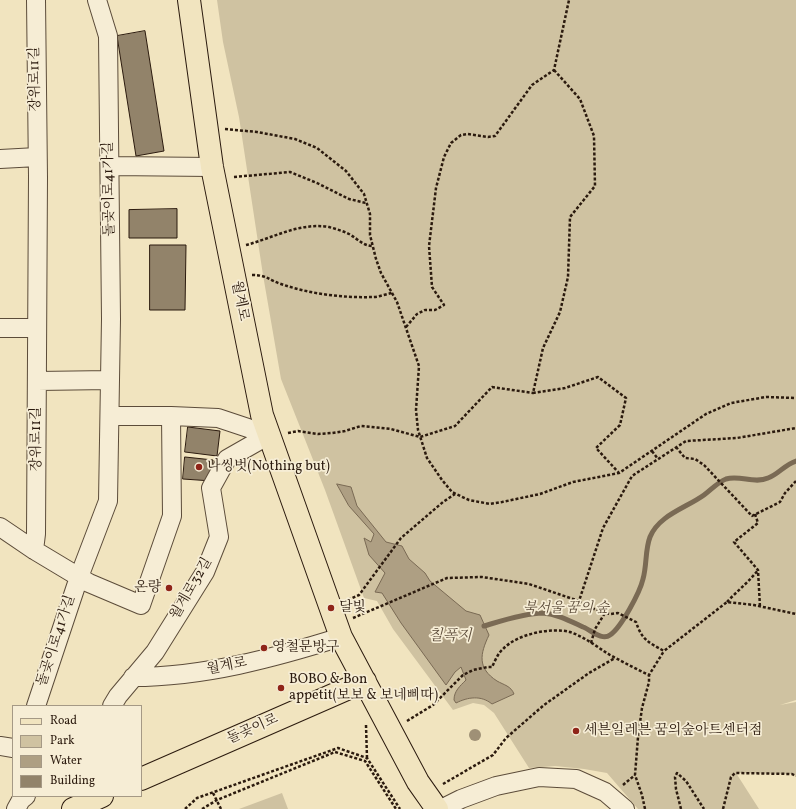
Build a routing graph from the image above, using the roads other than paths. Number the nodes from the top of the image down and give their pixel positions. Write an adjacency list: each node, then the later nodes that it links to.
1 (36, 0): 4 (street, 장위로11길)
2 (97, 0): 6 (street, 돌곶이로41가길)
3 (189, 0): 7 (main road, 월계로)
4 (37, 157): 5 (street); 9 (street, 장위로11길)
5 (0, 159)
6 (110, 166): 7 (street); 10 (street, 돌곶이로41가길)
7 (214, 173): 14 (main road, 월계로)
8 (0, 328): 9 (street)
9 (37, 328): 11 (street, 장위로11길)
10 (110, 380): 11 (street); 12 (street, 돌곶이로41가길)
11 (37, 381): 16 (street, 장위로11길)
12 (110, 416): 13 (street); 17 (street, 돌곶이로41가길)
13 (171, 416): 14 (street); 17 (street, 돌곶이로41가길)
14 (270, 437): 18 (main road, 월계로); 19 (street, 월계로32길)
15 (0, 527): 16 (street)
16 (34, 550): 17 (street)
17 (79, 577): 21 (street, 돌곶이로41가길)
18 (336, 623): 19 (street, 월계로); 20 (main road, 월계로)
19 (133, 678): 22 (street, 월계로32길)
20 (365, 681): 25 (main road, 돌곶이로); 28 (main road, 월계로)
21 (36, 705)
22 (113, 705)
23 (0, 746): 24 (street)
24 (12, 748)
25 (142, 779)
26 (25, 797): 29 (street)
27 (100, 797): 30 (main road)
28 (435, 804): 31 (street)
29 (16, 809)
30 (72, 809)
31 (625, 809)

